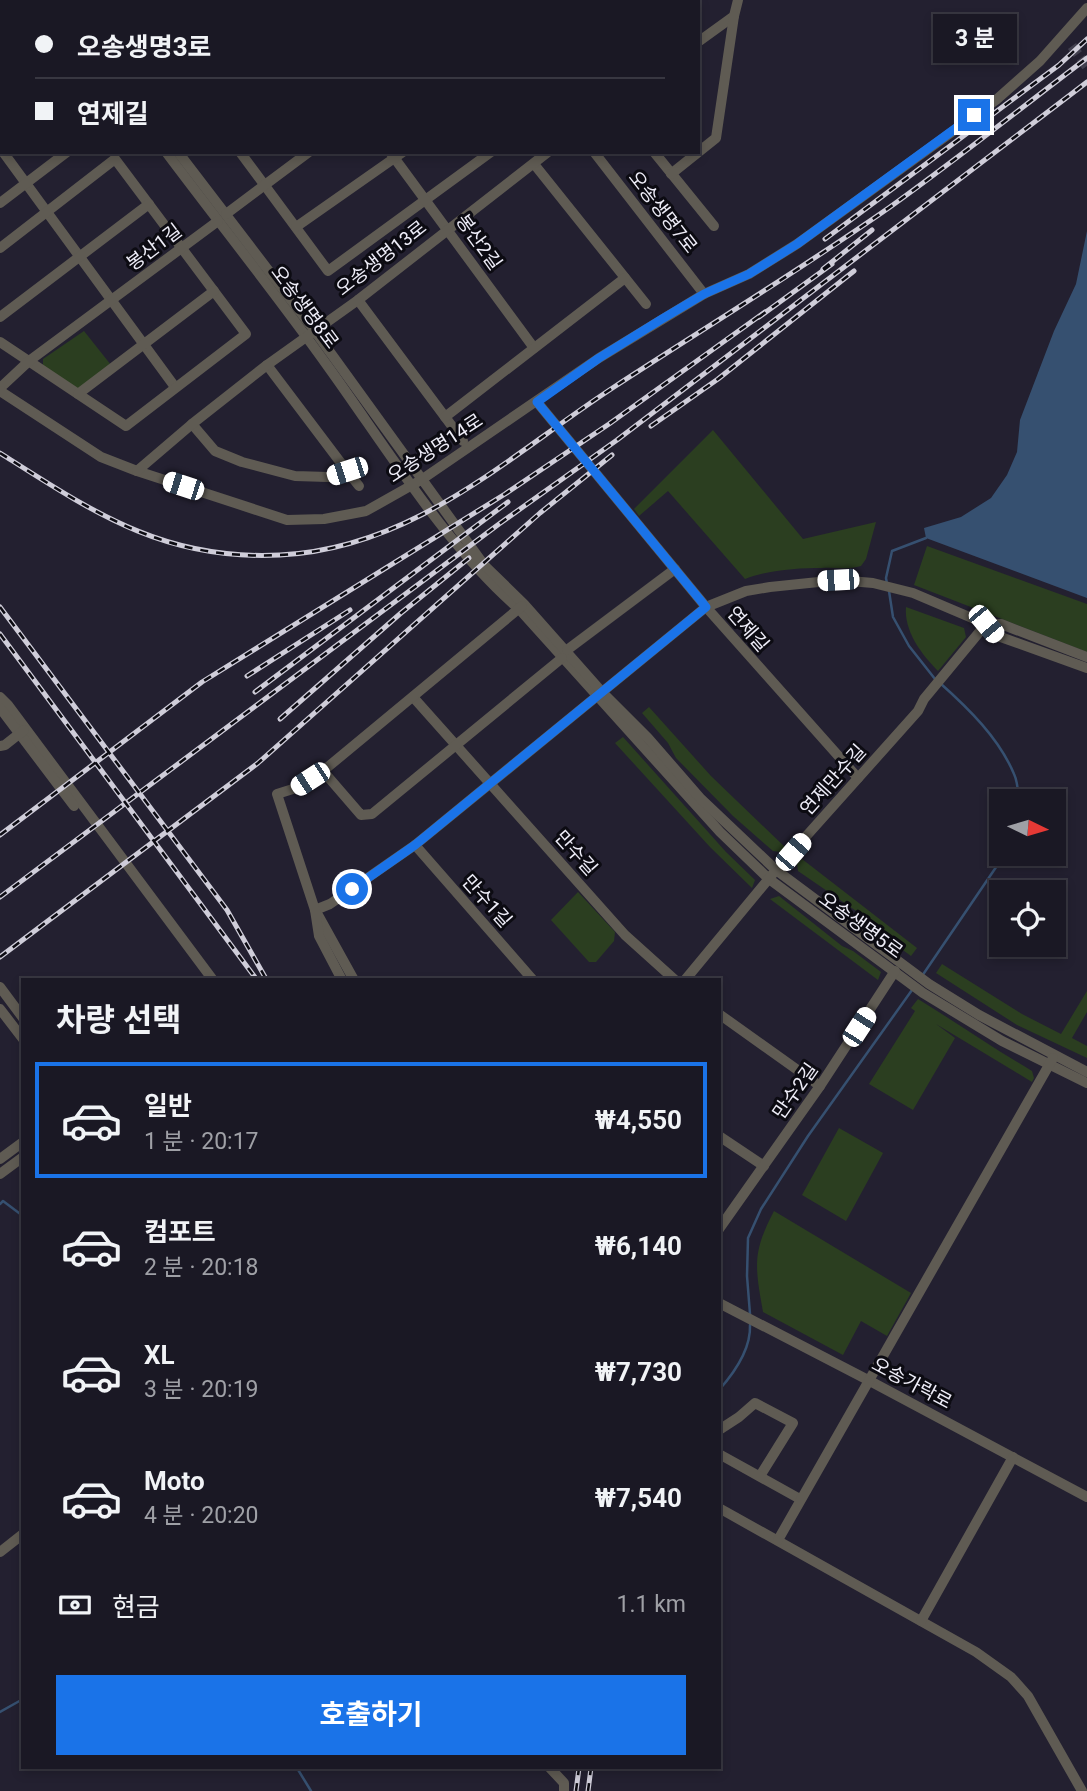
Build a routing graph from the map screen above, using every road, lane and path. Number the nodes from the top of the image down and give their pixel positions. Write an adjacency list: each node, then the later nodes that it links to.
1 (738, 0): 3 (street)
2 (1087, 8): 4 (street)
3 (734, 16): 5 (street); 7 (street)
4 (1065, 36): 6 (street); 37 (street)
5 (700, 41)
6 (1072, 46)
7 (700, 151)
8 (3, 154): 22 (street)
9 (64, 154): 22 (street)
10 (168, 154): 28 (street, 오송생명8로)
11 (179, 154): 28 (street, 오송생명8로)
12 (241, 154): 23 (street)
13 (306, 154): 23 (street)
14 (396, 154): 24 (street, 봉산2길); 30 (street, 봉산2길)
15 (488, 154): 24 (street)
16 (546, 154): 20 (street, 오송생명13로)
17 (596, 154): 37 (street, 오송생명7로)
18 (656, 154): 21 (street)
19 (696, 154): 21 (street)
20 (534, 164): 31 (street, 오송생명13로); 35 (street)
21 (671, 174): 29 (street)
22 (26, 184): 25 (street); 27 (street)
23 (263, 185): 28 (street, 봉산1길); 30 (street)
24 (425, 200): 30 (street); 31 (street, 봉산2길)
25 (0, 203)
26 (149, 204): 27 (street); 33 (street); 34 (street, 봉산1길)
27 (47, 213): 32 (street); 34 (street)
28 (222, 218): 33 (street, 봉산1길); 42 (street, 오송생명8로)
29 (714, 226)
30 (296, 227)
31 (447, 229): 39 (street, 오송생명13로); 45 (street, 봉산2길)
32 (0, 248)
33 (182, 248): 36 (street); 38 (street, 봉산1길)
34 (79, 257): 38 (street); 41 (street, 봉산1길)
35 (625, 278): 40 (street); 45 (street)
36 (214, 291): 44 (street); 48 (street)
37 (704, 294): 51 (street, 오송생명14로)
38 (111, 300): 44 (street); 46 (street, 봉산1길)
39 (358, 300): 42 (street, 오송생명13로); 52 (street)
40 (646, 304)
41 (0, 317)
42 (310, 333): 47 (street, 오송생명13로); 57 (street, 오송생명8로)
43 (0, 342): 46 (street)
44 (144, 346): 48 (street); 50 (street)
45 (534, 348): 52 (street)
46 (29, 361): 49 (street, 봉산1길); 50 (street)
47 (267, 365): 53 (street, 오송생명13로); 56 (street)
48 (174, 387): 50 (street)
49 (0, 390): 55 (street, 오송생명14로)
50 (78, 394)
51 (537, 402): 57 (street, 오송생명14로); 59 (street, 연제길)
52 (445, 417): 54 (street)
53 (192, 424): 55 (street, 오송생명13로); 56 (street)
54 (463, 441)
55 (137, 471): 57 (street, 오송생명14로)
56 (347, 471): 58 (street)
57 (417, 482): 60 (street, 오송생명8로)
58 (359, 486)
59 (675, 569): 61 (street, 연제길); 63 (street)
60 (522, 607): 63 (street, 오송생명5로); 68 (street)
61 (706, 607): 62 (street); 66 (street); 74 (street, 연제길)
62 (986, 624): 64 (street); 65 (street); 74 (street, 연제만수길)
63 (565, 654): 66 (street, 오송생명5로); 71 (street)
64 (1087, 657)
65 (1087, 668)
66 (599, 694): 75 (street); 77 (street, 오송생명5로)
67 (0, 697): 70 (street)
68 (413, 697): 71 (street, 만수길); 73 (street)
69 (0, 708): 70 (street)
70 (23, 731): 72 (street); 81 (street); 82 (street)
71 (455, 745): 73 (street); 75 (street, 만수길)
72 (0, 746)
73 (323, 771): 78 (street)
74 (858, 778): 77 (street, 연제만수길)
75 (491, 784): 76 (street); 86 (street, 만수길)
76 (415, 845): 78 (street); 85 (street, 만수1길)
77 (772, 874): 79 (street, 오송생명5로); 80 (street, 오송생명5로); 87 (street, 연제만수길)
78 (316, 910): 83 (street); 84 (street)
79 (895, 971): 80 (street, 오송생명5로); 96 (street, 만수2길)
80 (909, 975): 93 (street, 오송생명5로)
81 (204, 978)
82 (211, 978)
83 (341, 978)
84 (353, 978)
85 (531, 978)
86 (673, 978)
87 (687, 978)
88 (0, 987): 90 (street)
89 (0, 1009): 92 (street)
90 (21, 1015)
91 (721, 1015): 96 (street)
92 (21, 1036)
93 (1052, 1060): 94 (street, 오송생명5로); 95 (street, 오송생명5로); 105 (street)
94 (1087, 1072)
95 (1087, 1083)
96 (820, 1086): 101 (street, 만수2길)
97 (721, 1137): 101 (street)
98 (21, 1143): 100 (street)
99 (21, 1158): 102 (street)
100 (0, 1159)
101 (764, 1166): 103 (street, 만수2길)
102 (0, 1174)
103 (721, 1226)
104 (721, 1304): 105 (street, 오송가락로)
105 (868, 1380): 108 (street, 오송가락로); 111 (street)
106 (721, 1429): 109 (street)
107 (721, 1455): 109 (street)
108 (1013, 1457): 110 (street, 오송가락로); 116 (street)
109 (760, 1476): 111 (street)
110 (1087, 1497)
111 (800, 1499): 114 (street)
112 (721, 1509): 114 (street)
113 (21, 1536): 115 (street)
114 (778, 1540): 116 (street)
115 (0, 1552)
116 (921, 1622): 119 (street)
117 (551, 1769): 118 (street)
118 (564, 1791)
119 (1082, 1791)

